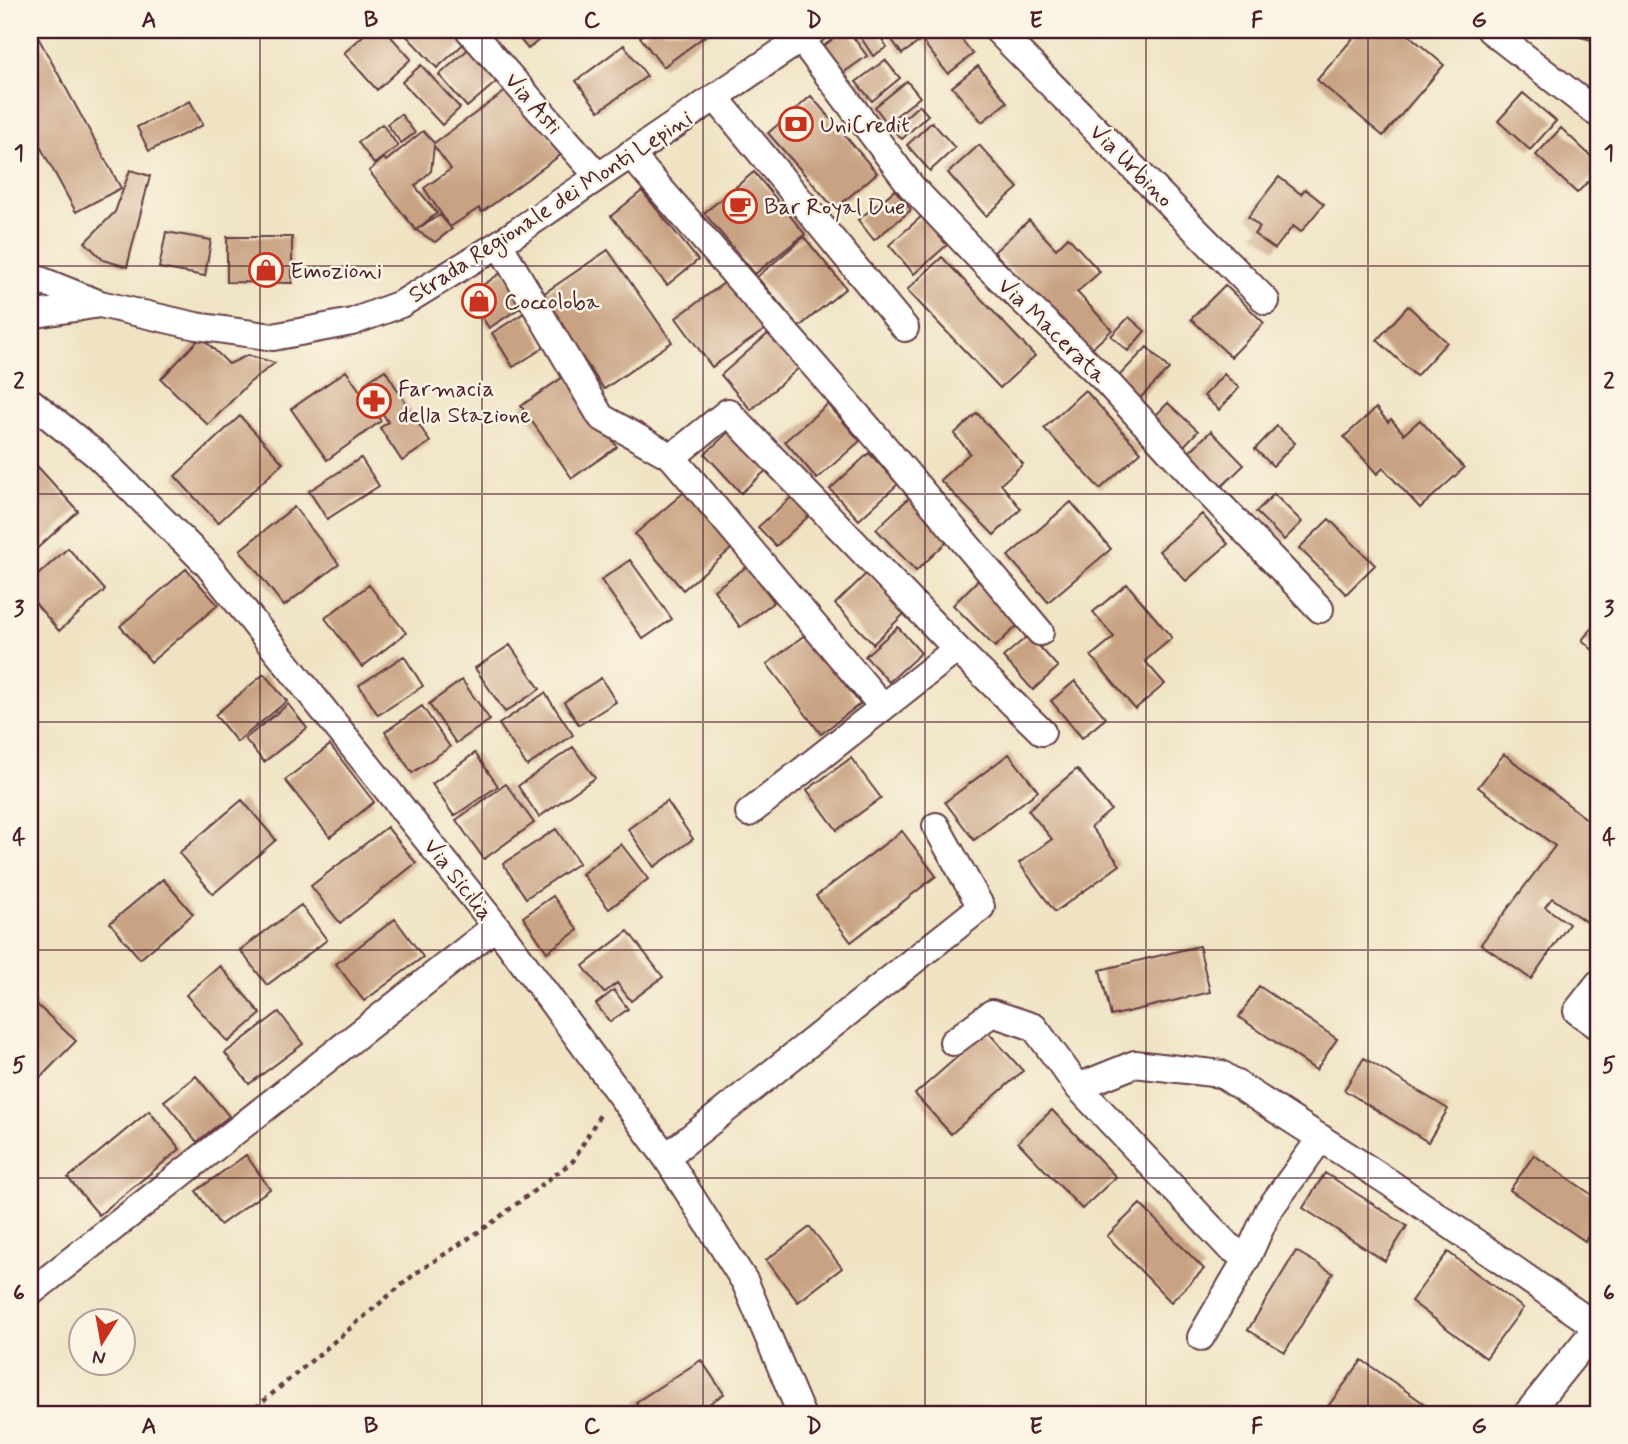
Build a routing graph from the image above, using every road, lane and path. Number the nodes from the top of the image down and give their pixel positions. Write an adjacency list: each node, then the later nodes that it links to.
1 (469, 30): 8 (street, Via Asti)
2 (997, 30): 11 (street, Via Urbino)
3 (1490, 30): 6 (street)
4 (807, 34): 5 (street, Strada Regionale dei Monti Lepini); 18 (street, Via Macerata)
5 (715, 97): 7 (street, Strada Regionale dei Monti Lepini); 15 (street)
6 (1598, 114)
7 (630, 154): 8 (street, Strada Regionale dei Monti Lepini); 19 (street)
8 (598, 176): 9 (street, Strada Regionale dei Monti Lepini)
9 (499, 244): 12 (street, Strada Regionale dei Monti Lepini); 17 (street)
10 (30, 278): 12 (street, Strada Regionale dei Monti Lepini); 13 (street)
11 (1266, 301)
12 (100, 304): 14 (street, Strada Regionale dei Monti Lepini)
13 (30, 309)
14 (30, 315)
15 (905, 328)
16 (32, 401): 25 (street, Via Sicilia)
17 (672, 457): 20 (street); 21 (street)
18 (1320, 609)
19 (1040, 632)
20 (957, 649): 21 (street); 22 (street)
21 (883, 707): 23 (street)
22 (1042, 732)
23 (749, 813)
24 (936, 826): 32 (street)
25 (496, 926): 30 (street, Via Sicilia); 34 (street)
26 (1598, 984): 27 (street)
27 (1598, 1026)
28 (953, 1042): 29 (street)
29 (1078, 1087): 31 (street); 33 (street)
30 (616, 1088): 32 (street, Via Sicilia); 37 (path)
31 (1321, 1138): 33 (street); 35 (street)
32 (666, 1157): 38 (street, Via Sicilia)
33 (1247, 1258): 36 (street)
34 (30, 1293)
35 (1598, 1326): 39 (street)
36 (1201, 1337)
37 (248, 1414)
38 (801, 1414)
39 (1527, 1414)

